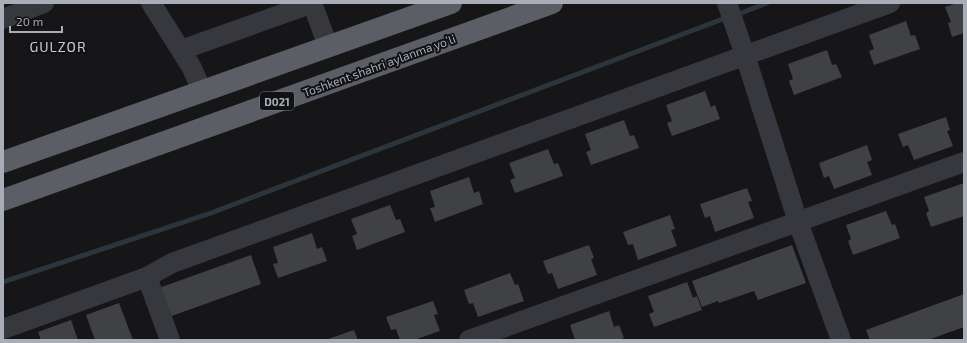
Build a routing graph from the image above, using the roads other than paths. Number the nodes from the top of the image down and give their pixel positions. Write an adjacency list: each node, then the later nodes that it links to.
1 (44, 3): 8 (street)
2 (151, 3): 10 (street)
3 (312, 3): 9 (street); 10 (street)
4 (451, 3): 9 (highway)
5 (552, 3): 15 (highway, Toshkent shahri aylanma yoʻli / D021)
6 (890, 3): 11 (street)
7 (730, 12): 11 (street)
8 (3, 19)
9 (328, 46): 12 (highway)
10 (181, 50): 12 (street)
11 (745, 55): 16 (street); 17 (street)
12 (202, 91): 13 (highway)
13 (3, 162)
14 (964, 162): 16 (street)
15 (3, 200)
16 (798, 222): 20 (street); 21 (street)
17 (148, 277): 18 (street); 19 (street)
18 (3, 329)
19 (170, 340)
20 (469, 340)
21 (842, 340)

